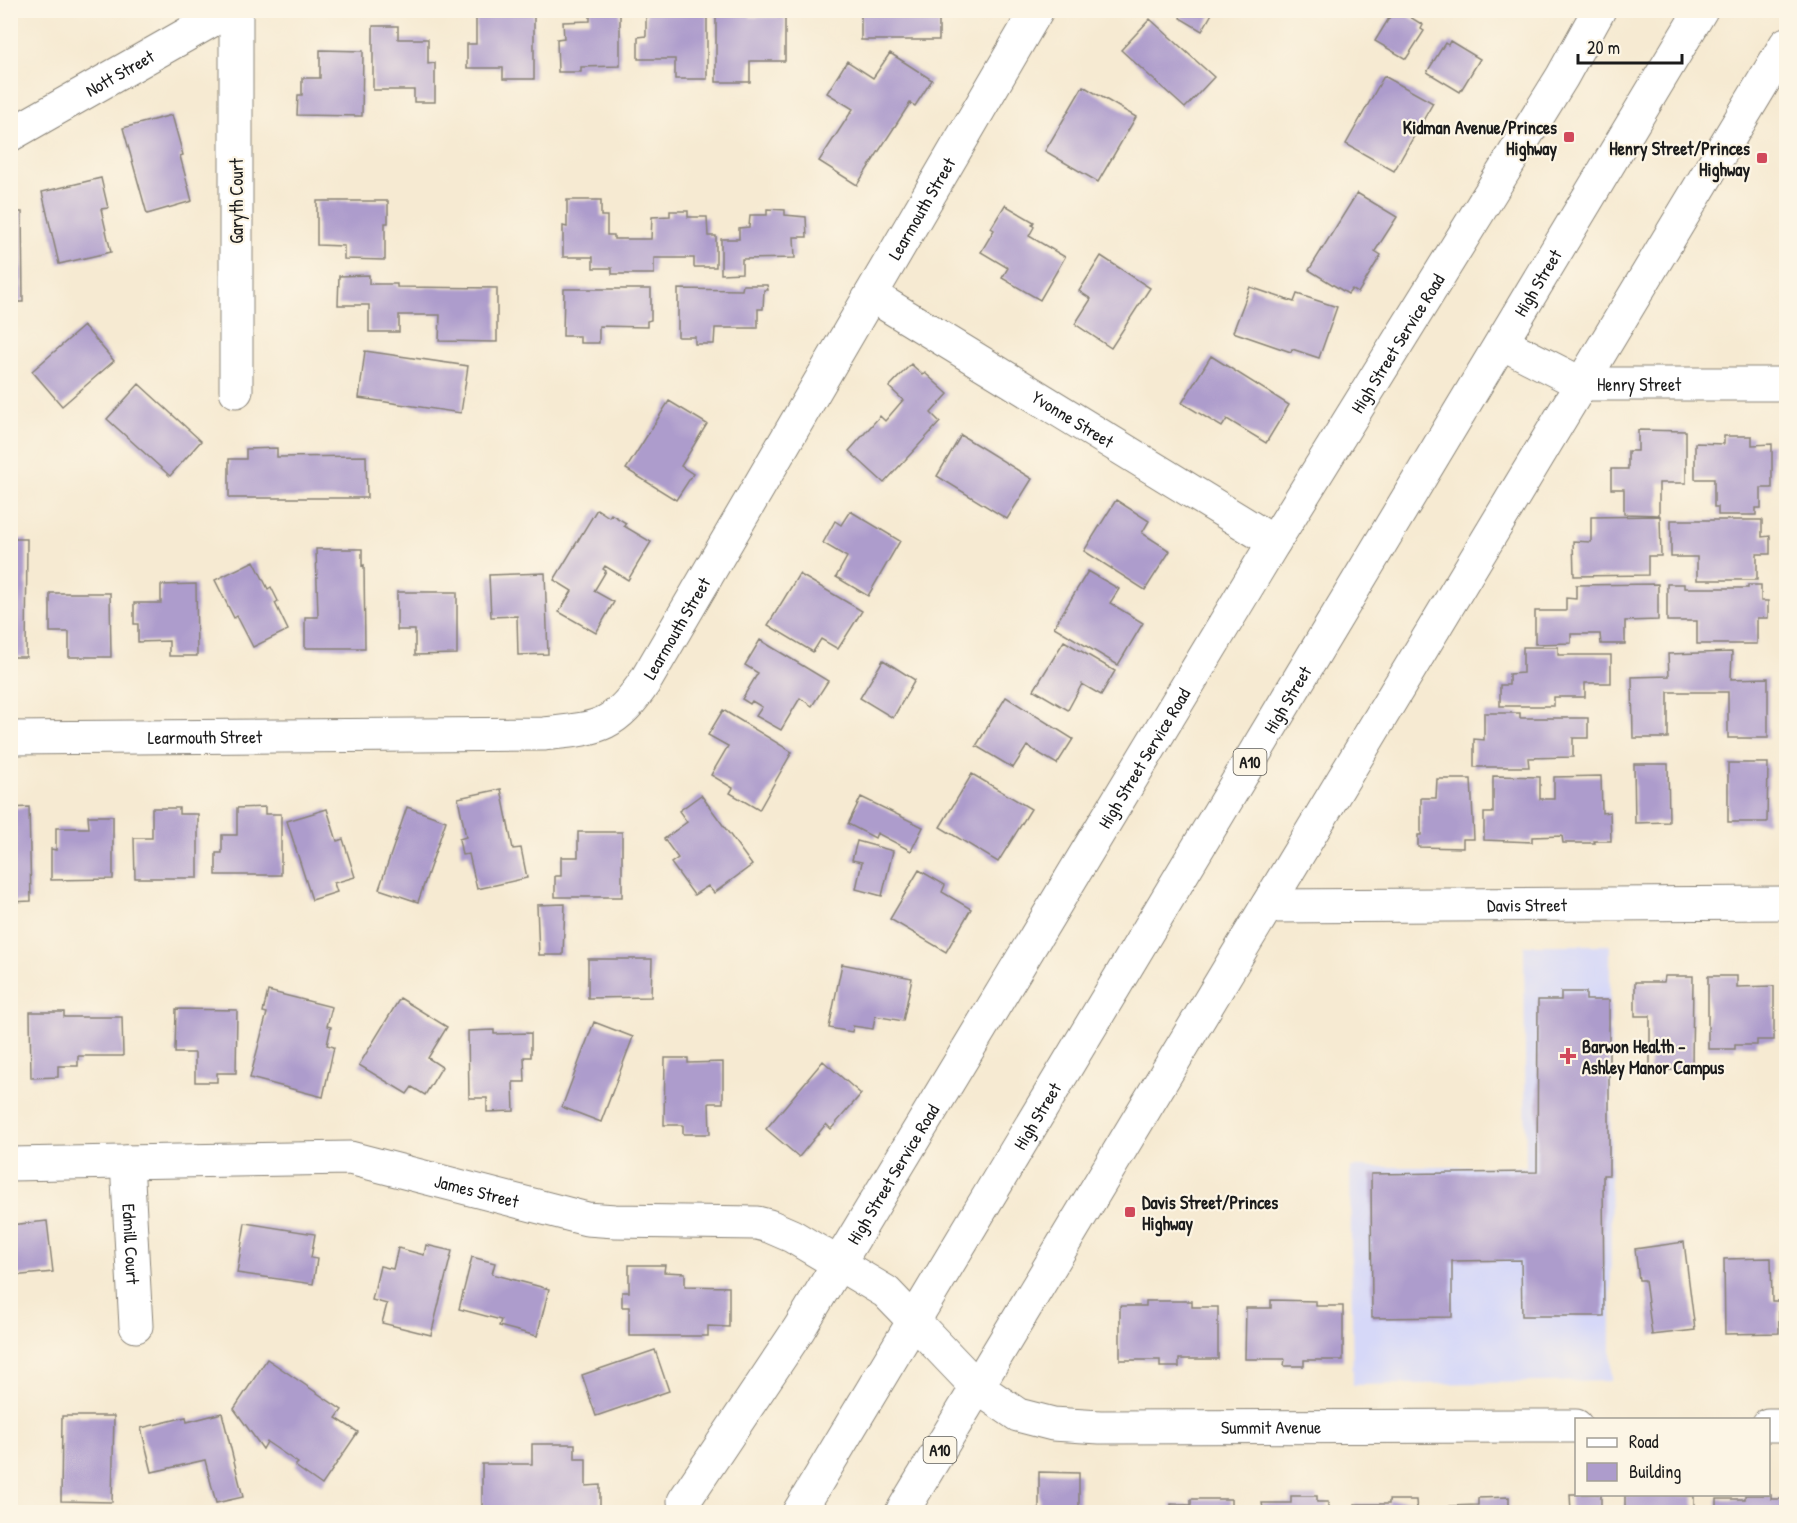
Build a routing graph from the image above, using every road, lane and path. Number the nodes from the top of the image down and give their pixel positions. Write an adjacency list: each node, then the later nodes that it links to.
1 (230, 10): 7 (main road, Nott Street)
2 (236, 10): 12 (main road, Garyth Court)
3 (1037, 10): 8 (main road, Learmouth Street)
4 (1599, 10): 13 (main road, High Street Service Road)
5 (1701, 10): 9 (main road, High Street / A10)
6 (1786, 44): 10 (main road, A10)
7 (10, 135)
8 (871, 295): 13 (main road, Yvonne Street); 14 (main road, Learmouth Street)
9 (1502, 343): 10 (main road, Henry Street); 20 (main road, High Street / A10)
10 (1582, 384): 11 (main road, Henry Street); 16 (main road, A10)
11 (1786, 384)
12 (236, 391)
13 (1274, 542): 19 (main road, High Street Service Road)
14 (10, 738)
15 (1786, 903): 16 (main road, Davis Street)
16 (1268, 906): 22 (main road, A10)
17 (127, 1162): 18 (main road, James Street); 19 (main road, James Street); 21 (main road, Edmill Court)
18 (10, 1164)
19 (838, 1263): 20 (main road, James Street); 26 (main road, High Street Service Road)
20 (913, 1320): 22 (main road, Summit Avenue); 27 (main road, High Street / A10)
21 (136, 1326)
22 (977, 1387): 25 (main road, Summit Avenue); 28 (main road, A10)
23 (1770, 1425): 24 (main road)
24 (1786, 1425)
25 (1575, 1426)
26 (684, 1501)
27 (799, 1512)
28 (902, 1512)

